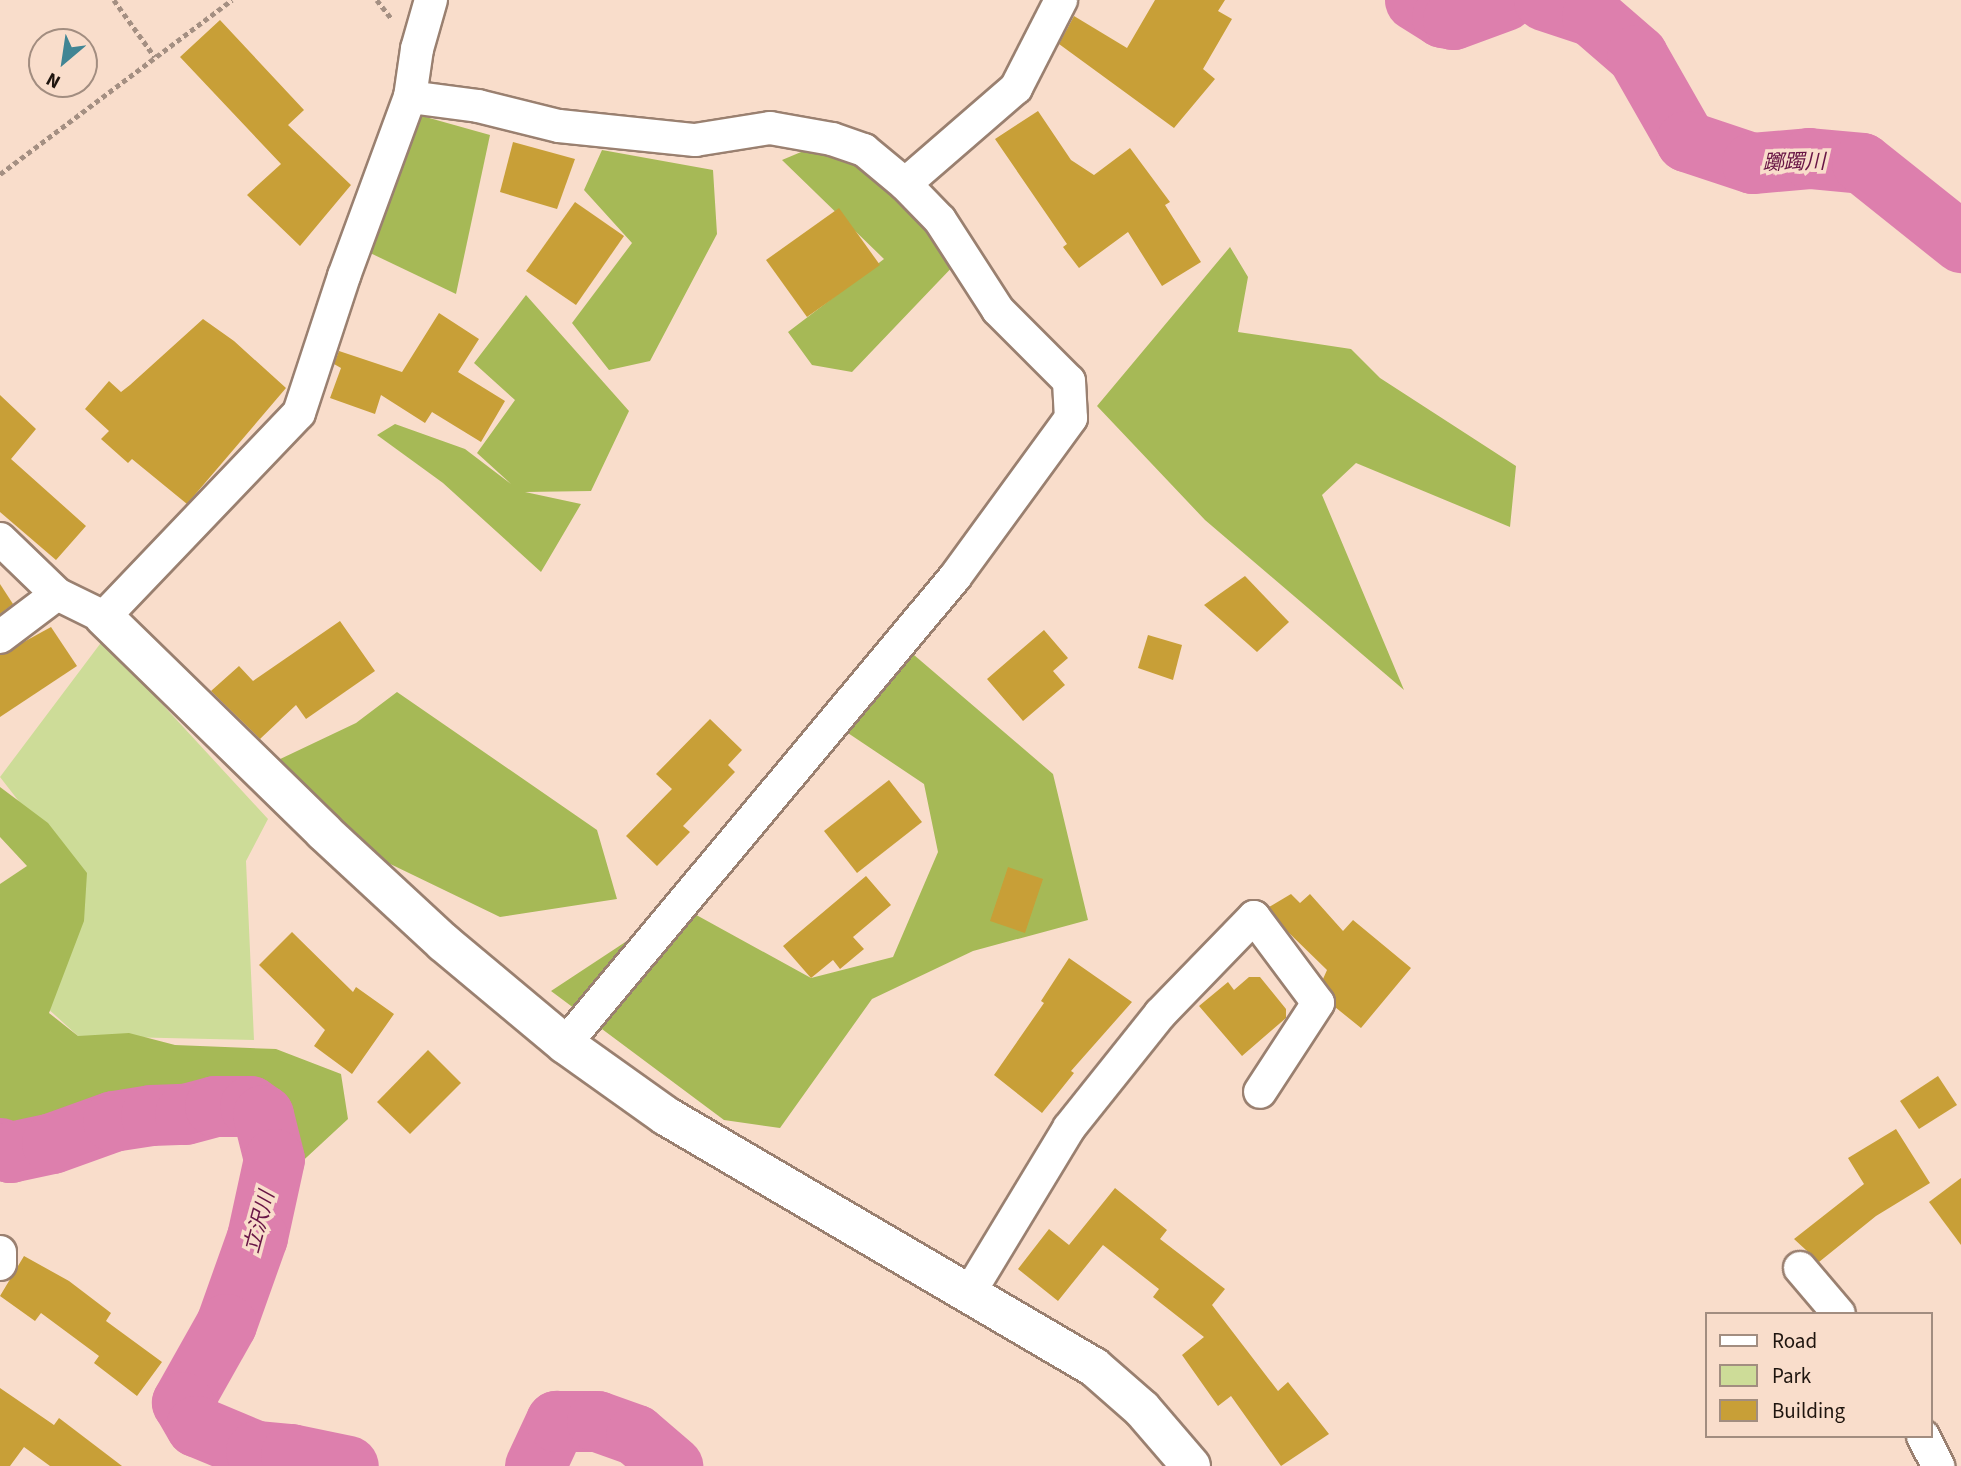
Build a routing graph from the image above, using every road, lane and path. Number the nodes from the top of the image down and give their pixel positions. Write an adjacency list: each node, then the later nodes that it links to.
1 (114, 0): 5 (path)
2 (232, 0): 5 (path)
3 (431, 0): 6 (street)
4 (1061, 0): 8 (street)
5 (155, 57): 7 (path)
6 (410, 97): 8 (street); 11 (street)
7 (0, 174)
8 (905, 184): 13 (street)
9 (0, 539): 10 (street)
10 (57, 594): 11 (street); 12 (street)
11 (104, 617): 13 (street)
12 (0, 637)
13 (565, 1044): 18 (street)
14 (1260, 1092): 18 (street)
15 (0, 1252): 16 (street)
16 (0, 1264)
17 (1800, 1268): 19 (street)
18 (968, 1295): 21 (street)
19 (1837, 1312)
20 (1924, 1438): 22 (street)
21 (1191, 1466)
22 (1938, 1466)

